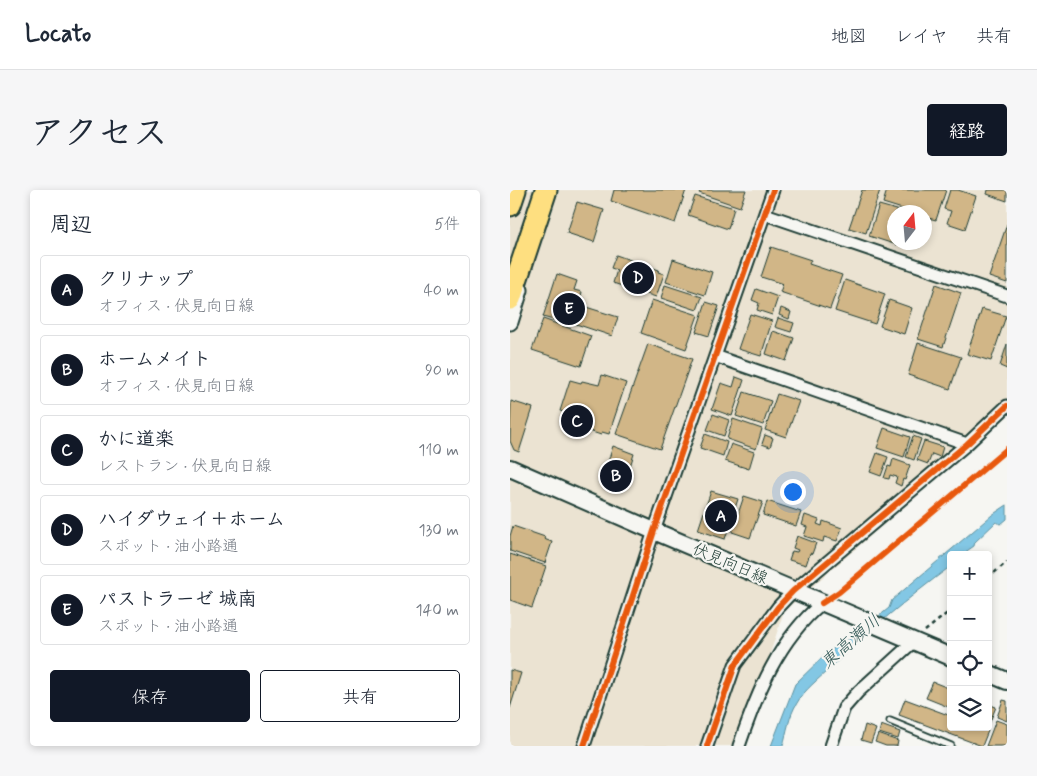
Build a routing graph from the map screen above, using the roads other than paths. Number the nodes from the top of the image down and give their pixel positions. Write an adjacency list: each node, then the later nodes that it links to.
1 (515, 190): 6 (highway)
2 (533, 190): 8 (highway)
3 (546, 190): 10 (highway)
4 (555, 190): 11 (street)
5 (773, 190): 7 (street)
6 (510, 205)
7 (765, 214): 9 (street); 12 (street)
8 (510, 256)
9 (1007, 296)
10 (510, 299)
11 (510, 322)
12 (715, 356): 14 (street); 16 (street)
13 (1007, 406): 14 (street)
14 (968, 444): 17 (street)
15 (510, 468): 16 (main road, 伏見向日線)
16 (654, 531): 17 (main road, 伏見向日線); 24 (street)
17 (793, 591): 18 (main road, 伏見向日線); 25 (street)
18 (822, 603): 19 (main road, 伏見向日線); 26 (street)
19 (908, 640): 20 (main road, 伏見向日線); 27 (street)
20 (947, 655)
21 (992, 675): 22 (main road)
22 (1007, 681)
23 (890, 721): 28 (lane)
24 (584, 746)
25 (708, 746)
26 (739, 746)
27 (831, 746)
28 (951, 746)

